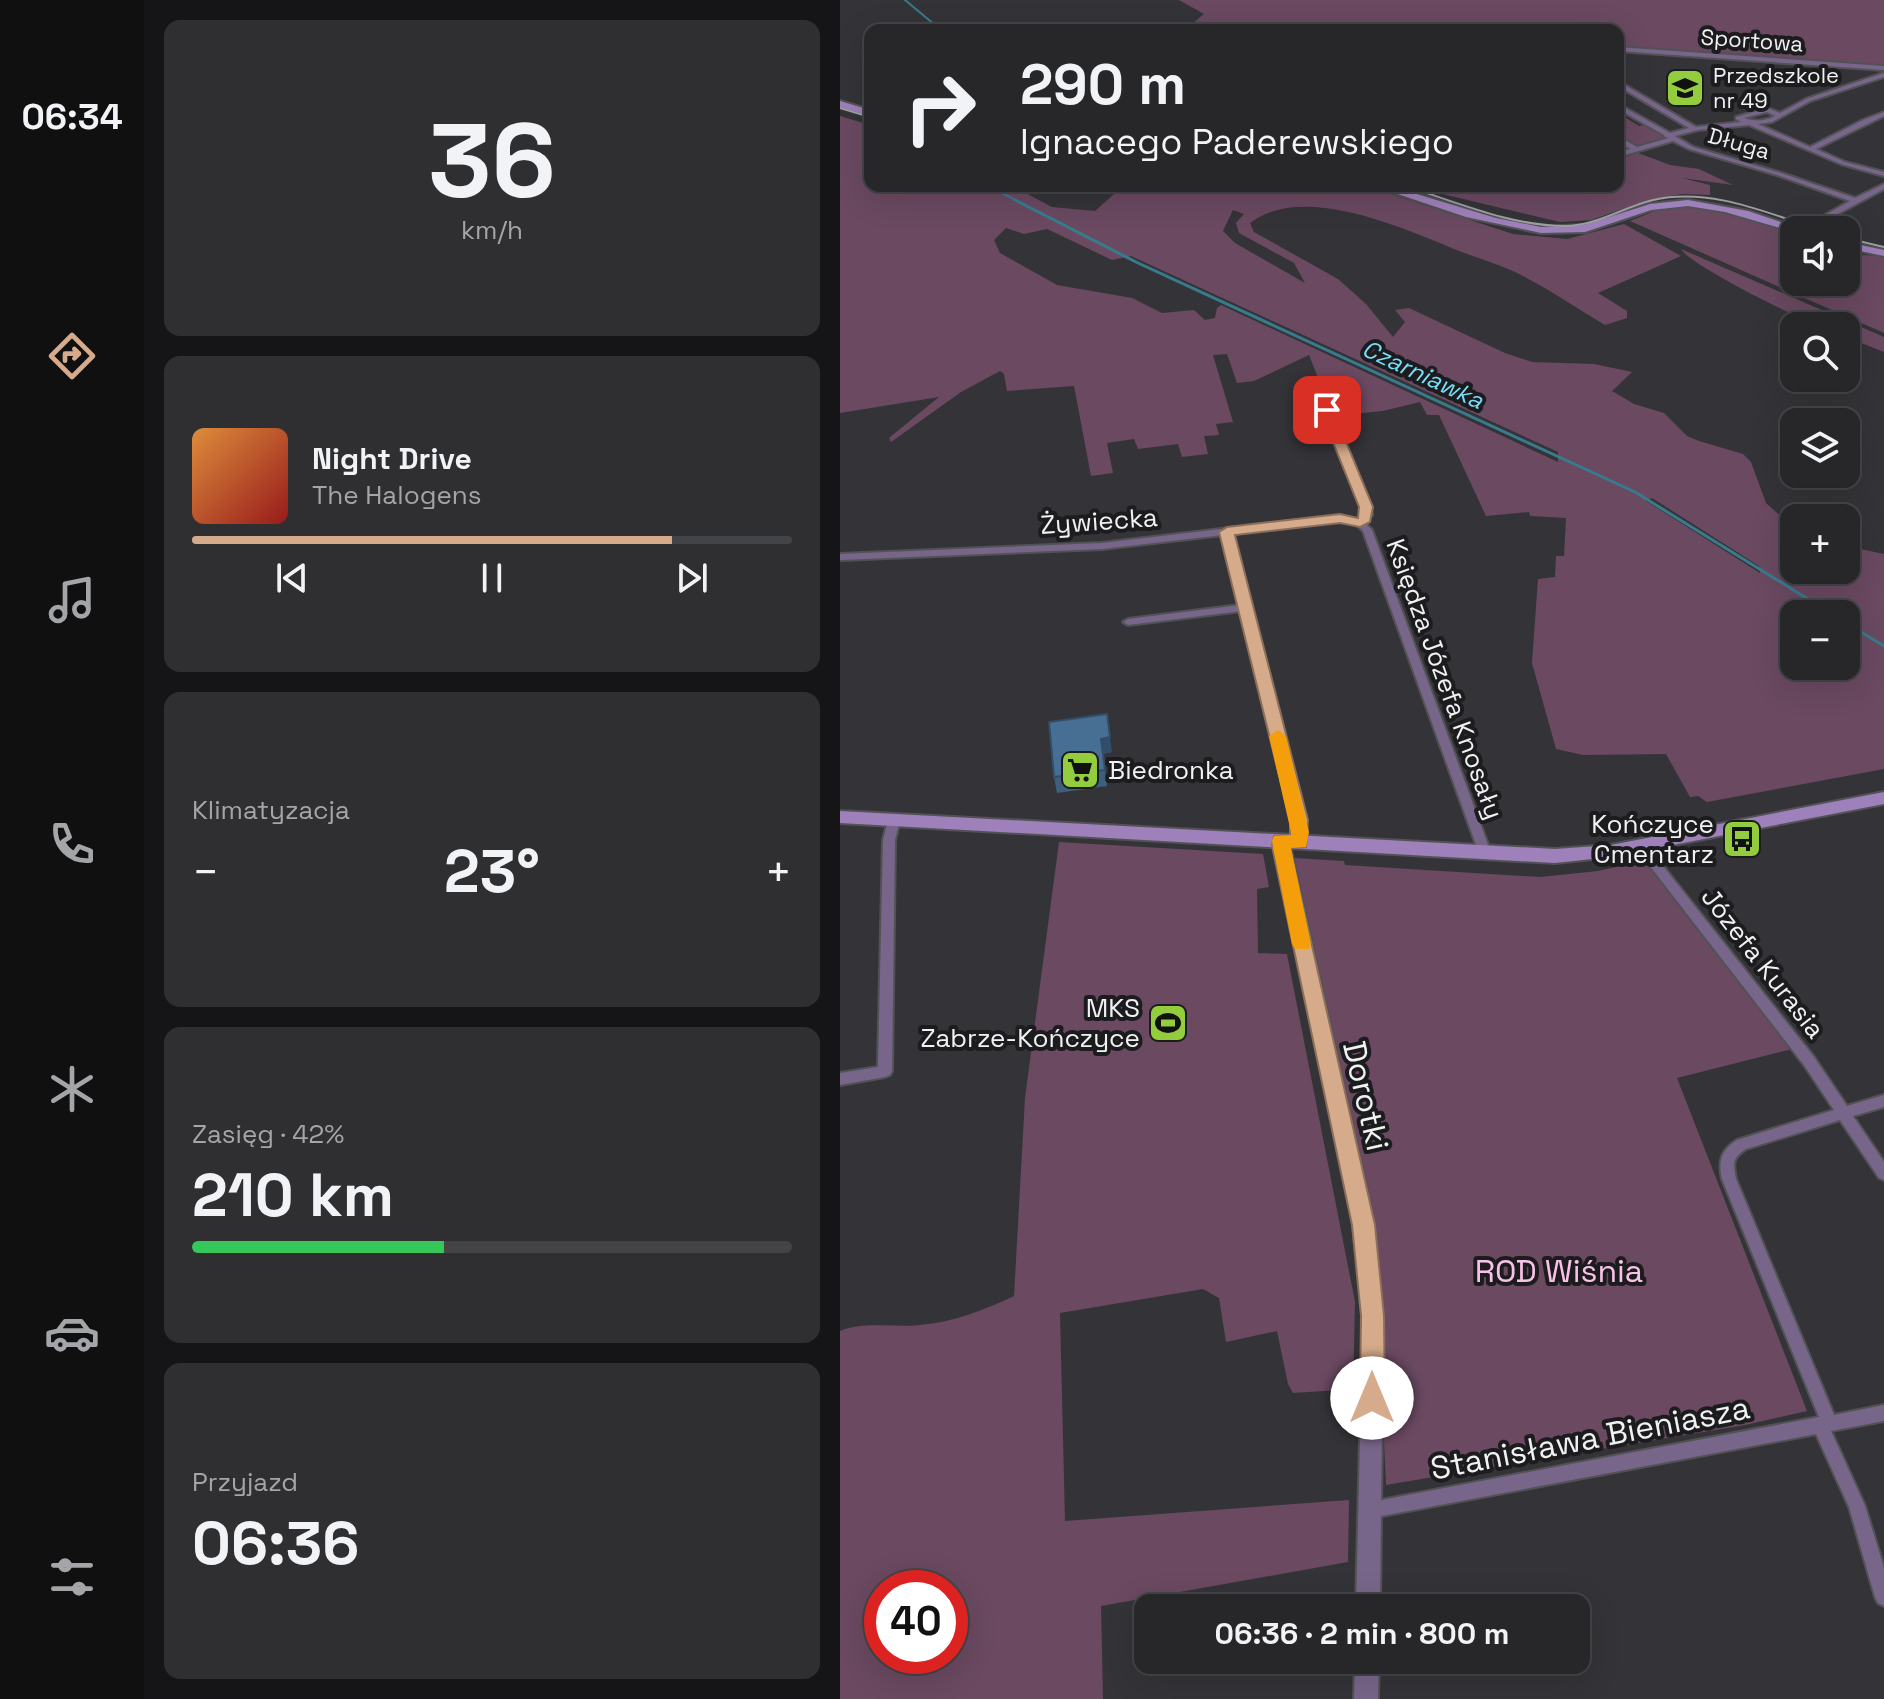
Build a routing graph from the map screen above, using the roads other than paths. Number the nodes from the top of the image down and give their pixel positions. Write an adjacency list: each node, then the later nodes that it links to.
1 (1624, 49): 2 (street, Sportowa)
2 (1884, 68)
3 (1884, 75): 9 (street)
4 (1624, 87): 11 (street, Długa)
5 (840, 104): 7 (main road)
6 (1624, 110): 12 (street, Długa)
7 (864, 111)
8 (1884, 114): 14 (street)
9 (1782, 116): 10 (street); 10 (street)
10 (1753, 125): 11 (street); 14 (street)
11 (1695, 129): 12 (street)
12 (1669, 138): 15 (street); 20 (street, Długa)
13 (1624, 142): 15 (street)
14 (1810, 149): 17 (street)
15 (1636, 150): 16 (street)
16 (1624, 153)
17 (1884, 174)
18 (1884, 186): 20 (street)
19 (1400, 192): 22 (main road)
20 (1856, 201): 21 (street)
21 (1827, 216)
22 (1780, 224)
23 (1860, 248): 24 (main road)
24 (1884, 253)
25 (1319, 392): 26 (street, Księdza Józefa Knosały)
26 (1360, 523): 27 (street, Żywiecka); 36 (street, Księdza Józefa Knosały)
27 (1227, 532): 28 (street, Żywiecka); 29 (street)
28 (840, 557)
29 (1245, 607): 30 (street); 34 (street)
30 (1128, 622)
31 (1884, 798): 35 (main road)
32 (840, 817): 33 (main road)
33 (894, 820): 34 (main road); 37 (street)
34 (1290, 841): 36 (main road); 43 (street, Dorotki)
35 (1640, 845): 36 (main road); 39 (street, Józefa Kurasia)
36 (1485, 853)
37 (840, 1079)
38 (1884, 1101): 39 (street)
39 (1847, 1113): 40 (street, Józefa Kurasia); 42 (street)
40 (1884, 1174)
41 (1884, 1413): 42 (street, Stanisława Bieniasza)
42 (1824, 1424): 43 (street, Stanisława Bieniasza); 45 (street)
43 (1371, 1510): 44 (street, Dorotki)
44 (1368, 1594)
45 (1884, 1597)
46 (1367, 1674): 47 (street)
47 (1366, 1699)

